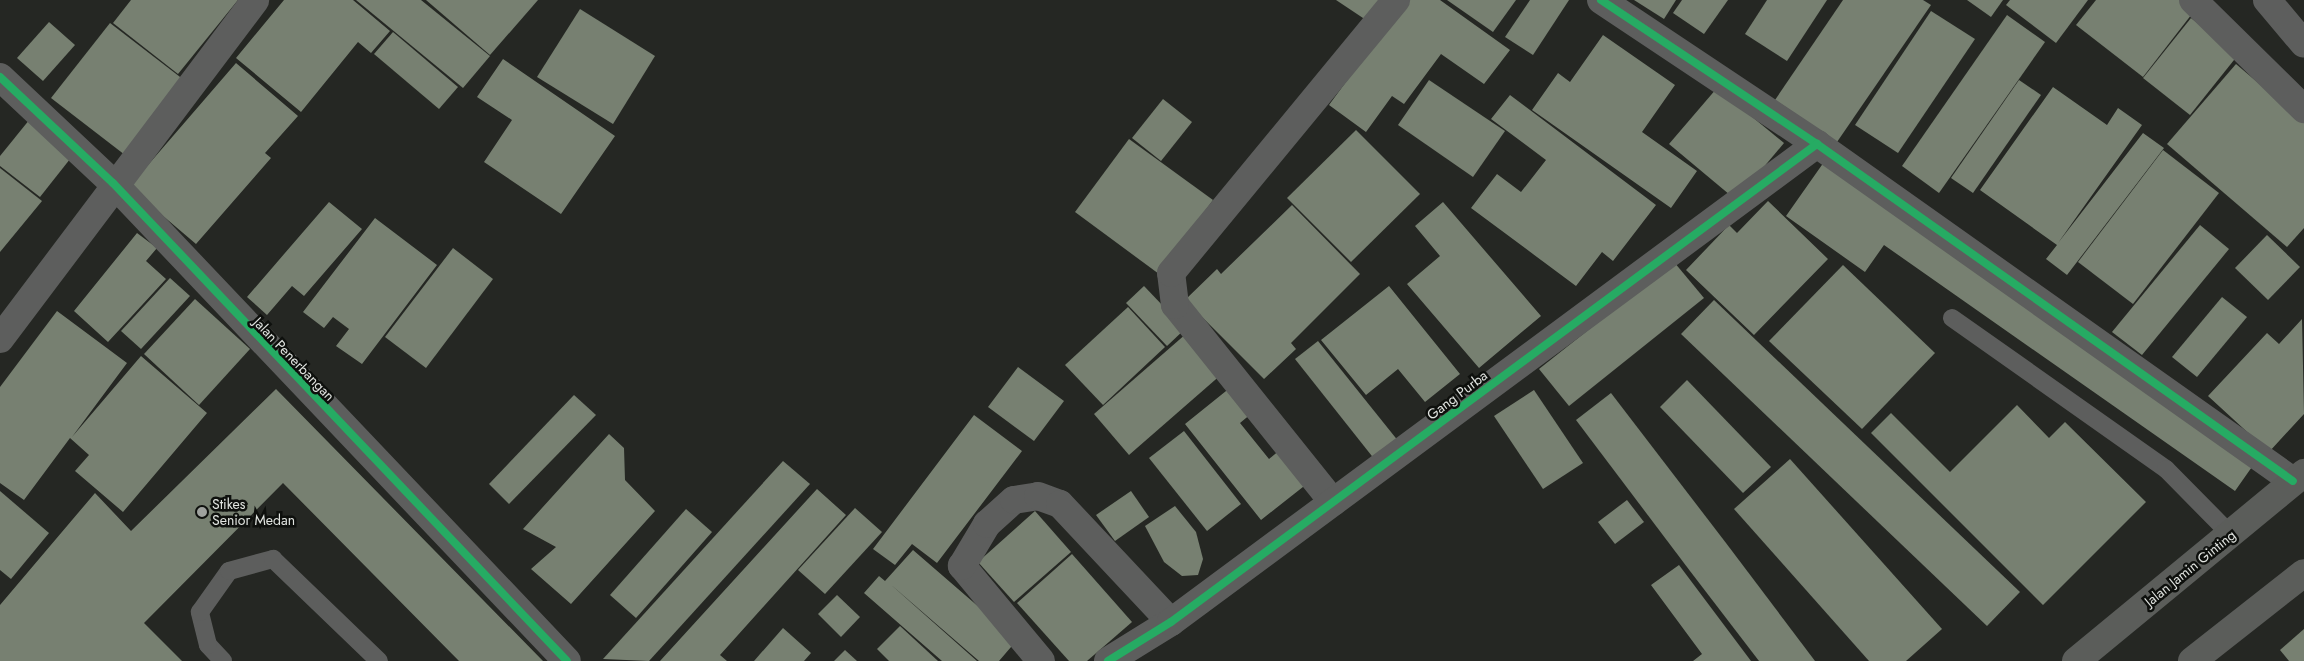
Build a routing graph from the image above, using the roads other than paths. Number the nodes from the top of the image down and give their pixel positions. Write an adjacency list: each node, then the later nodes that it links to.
1 (255, 0): 10 (street)
2 (1396, 0): 14 (street)
3 (1601, 0): 9 (street)
4 (2193, 0): 8 (street)
5 (2267, 0): 6 (street)
6 (2304, 44)
7 (0, 78): 10 (street, Jalan Penerbangan)
8 (2304, 110)
9 (1816, 144): 13 (street); 14 (street, Gang Purba)
10 (113, 183): 12 (street); 20 (street, Jalan Penerbangan)
11 (1952, 318): 15 (lane)
12 (0, 339)
13 (2298, 477): 15 (highway, Jalan Jamin Ginting)
14 (1333, 502): 17 (street, Gang Purba)
15 (2231, 535): 23 (highway, Jalan Jamin Ginting)
16 (2304, 573): 24 (highway)
17 (1171, 622): 21 (street); 22 (street, Gang Purba)
18 (223, 661): 19 (lane)
19 (380, 661)
20 (567, 661)
21 (1041, 661)
22 (1108, 661)
23 (2076, 661)
24 (2192, 661)

